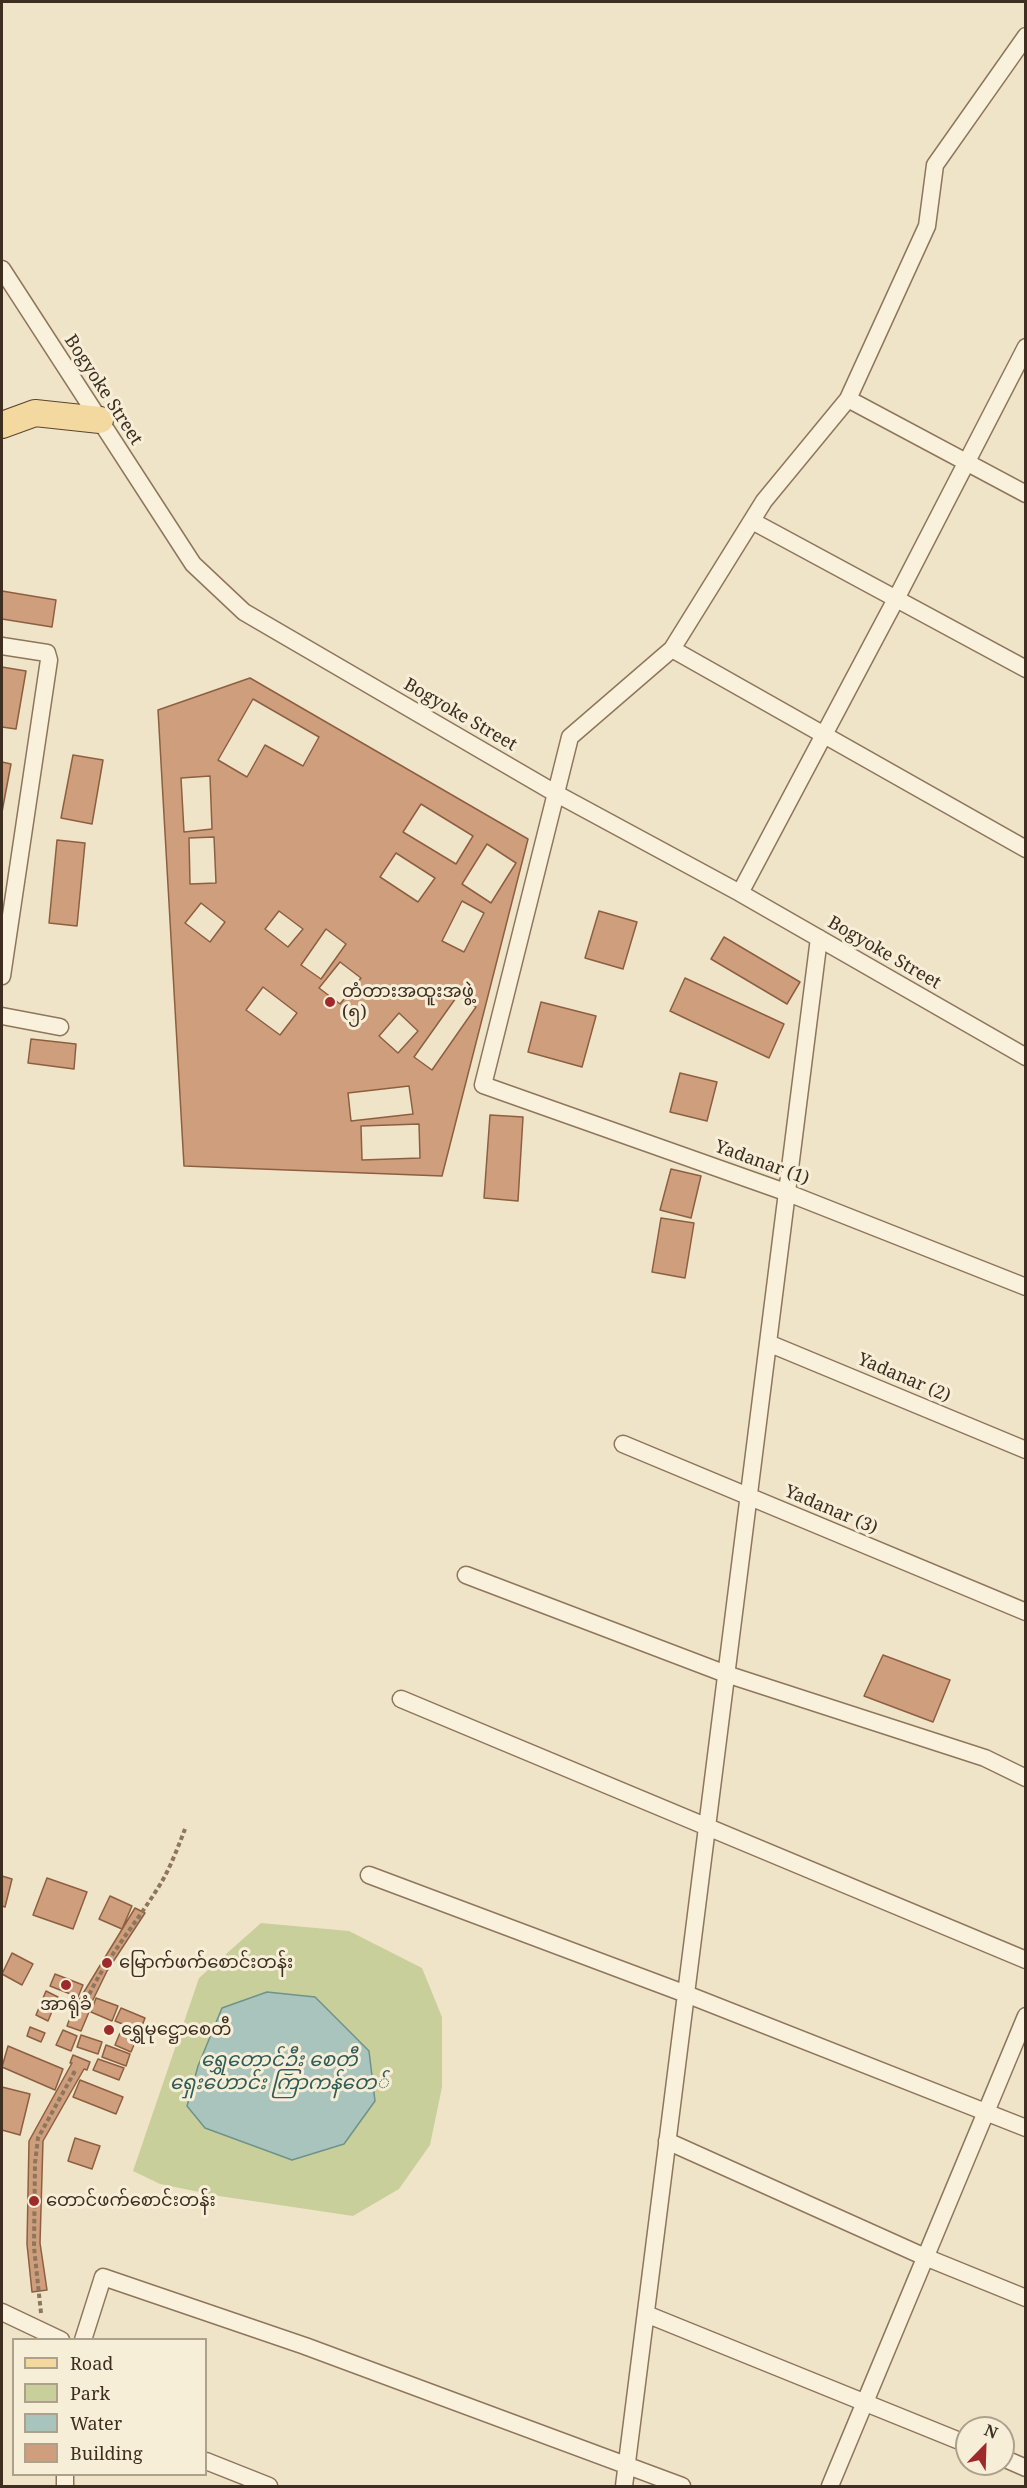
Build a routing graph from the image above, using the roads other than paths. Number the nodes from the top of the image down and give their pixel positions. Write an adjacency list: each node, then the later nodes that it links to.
1 (1026, 36): 4 (street)
2 (2, 269): 5 (street, Bogyoke Street)
3 (1026, 347): 7 (street)
4 (848, 399): 7 (street); 9 (street)
5 (100, 420): 6 (main road); 15 (street, Bogyoke Street)
6 (2, 425)
7 (966, 462): 8 (street); 10 (street)
8 (1026, 494)
9 (752, 520): 10 (street); 12 (street)
10 (896, 599): 13 (street); 14 (street)
11 (2, 646): 19 (street)
12 (672, 649): 14 (street); 15 (street)
13 (1026, 669)
14 (824, 735): 16 (street); 17 (street)
15 (555, 793): 17 (street, Bogyoke Street); 23 (street, Yadanar (1))
16 (1026, 849)
17 (740, 893): 18 (street, Bogyoke Street)
18 (819, 938): 22 (street, Bogyoke Street); 23 (street)
19 (2, 976)
20 (2, 1016): 21 (street)
21 (60, 1027)
22 (1026, 1057)
23 (788, 1193): 24 (street, Yadanar (1)); 25 (street)
24 (1026, 1287)
25 (768, 1343): 27 (street, Yadanar (2)); 28 (street)
26 (623, 1444): 28 (street, Yadanar (3))
27 (1026, 1450)
28 (749, 1497): 30 (street, Yadanar (3)); 31 (street)
29 (466, 1575): 31 (street)
30 (1026, 1612)
31 (726, 1674): 33 (street); 34 (street)
32 (401, 1699): 34 (street)
33 (1026, 1778)
34 (707, 1827): 36 (street); 37 (street)
35 (369, 1875): 37 (street)
36 (1026, 1960)
37 (686, 1994): 39 (street); 41 (street)
38 (1026, 2016): 39 (street)
39 (986, 2111): 40 (street); 42 (street)
40 (1026, 2128)
41 (667, 2141): 42 (street); 45 (street)
42 (926, 2257): 43 (street); 48 (street)
43 (1026, 2298)
44 (2, 2312): 46 (street)
45 (646, 2314): 48 (street); 51 (street)
46 (57, 2338)
47 (84, 2338): 51 (street)
48 (865, 2402): 49 (street); 55 (street)
49 (955, 2439)
50 (207, 2461): 52 (street)
51 (626, 2467): 53 (street); 54 (street)
52 (269, 2487)
53 (624, 2487)
54 (682, 2487)
55 (830, 2487)

